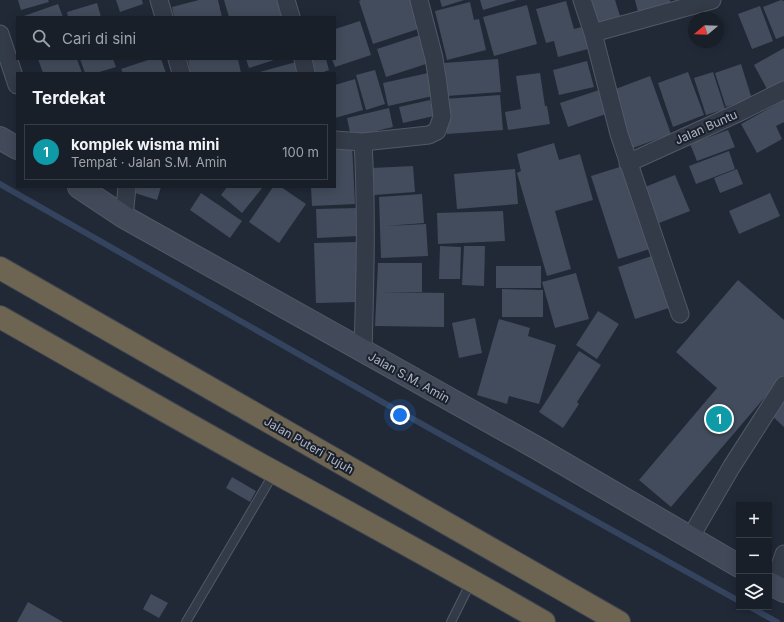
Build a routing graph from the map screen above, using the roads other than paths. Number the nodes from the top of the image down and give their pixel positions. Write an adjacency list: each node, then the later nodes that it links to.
1 (159, 0): 6 (street)
2 (286, 0): 7 (street)
3 (419, 0): 18 (street)
4 (582, 0): 8 (street)
5 (712, 0): 8 (street)
6 (164, 16)
7 (291, 16)
8 (593, 33): 20 (street)
9 (0, 34): 14 (street)
10 (177, 60): 12 (street)
11 (303, 60): 13 (street)
12 (181, 72)
13 (306, 72)
14 (16, 82)
15 (784, 90): 20 (street, Jalan Buntu)
16 (0, 138): 19 (street)
17 (336, 140): 18 (street)
18 (363, 142): 27 (street)
19 (16, 147)
20 (628, 163): 25 (street)
21 (80, 188): 23 (street, Jalan S.M. Amin)
22 (126, 188): 23 (street)
23 (124, 217): 27 (street, Jalan S.M. Amin)
24 (0, 268): 38 (highway, Jalan Puteri Tujuh)
25 (680, 314)
26 (0, 317): 29 (highway)
27 (363, 351): 30 (street, Jalan S.M. Amin)
28 (784, 385): 30 (street)
29 (275, 472): 33 (highway); 35 (lane)
30 (690, 538): 32 (street, Jalan S.M. Amin)
31 (784, 554): 34 (street)
32 (736, 564)
33 (472, 580): 36 (lane); 37 (highway)
34 (775, 587)
35 (186, 622)
36 (451, 622)
37 (544, 622)
38 (619, 622)

